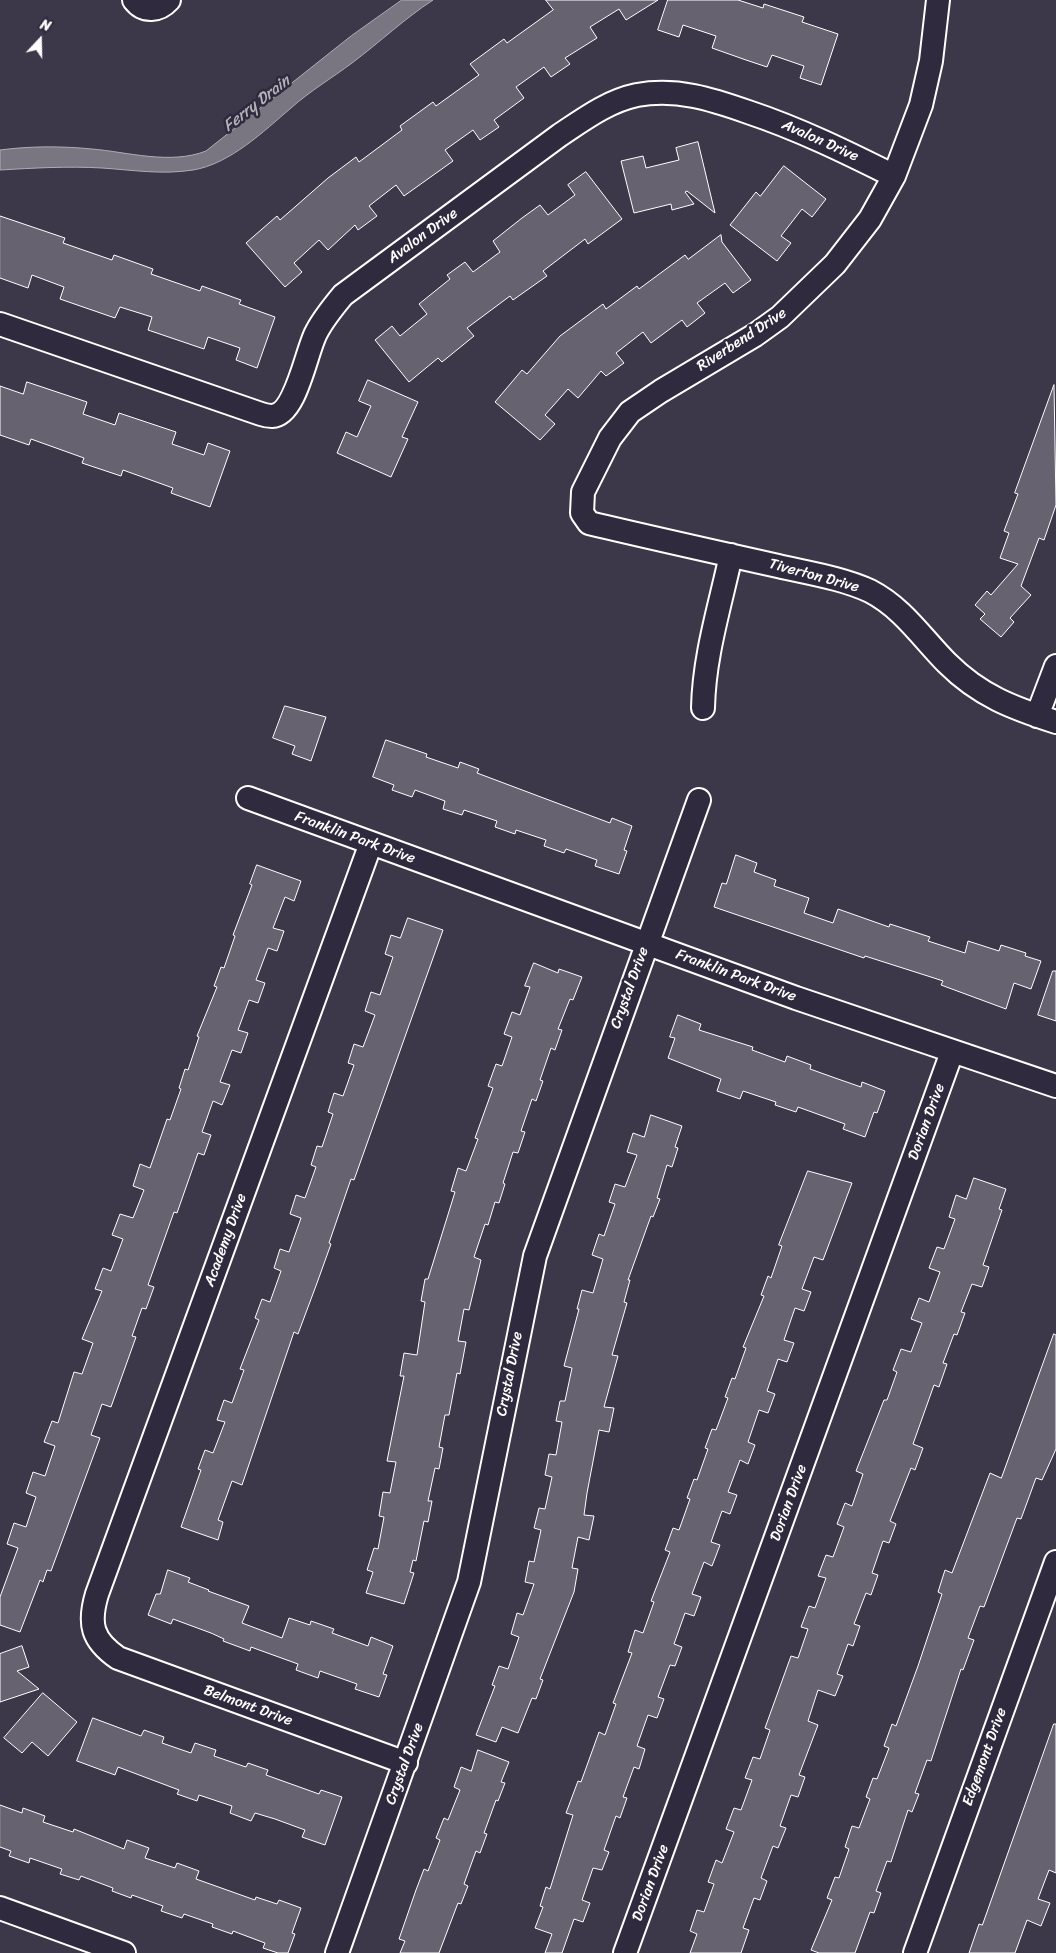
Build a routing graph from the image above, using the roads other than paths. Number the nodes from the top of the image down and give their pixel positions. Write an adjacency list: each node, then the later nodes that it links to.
1 (134, 0): 2 (street)
2 (169, 0)
3 (938, 0): 4 (street, Riverbend Drive)
4 (894, 176): 5 (street, Avalon Drive); 6 (street, Riverbend Drive)
5 (0, 324)
6 (589, 523): 7 (street, Tiverton Drive)
7 (731, 555): 9 (street); 10 (street, Tiverton Drive)
8 (1056, 666): 10 (street)
9 (703, 708)
10 (1046, 719)
11 (248, 798): 13 (street, Franklin Park Drive)
12 (699, 800): 14 (street, Crystal Drive)
13 (371, 844): 14 (street, Franklin Park Drive); 18 (street, Academy Drive)
14 (647, 943): 15 (street, Franklin Park Drive); 19 (street, Crystal Drive)
15 (952, 1052): 16 (street, Franklin Park Drive); 23 (street, Dorian Drive)
16 (1056, 1086)
17 (1056, 1562): 24 (street, Edgemont Drive)
18 (97, 1639): 19 (street, Belmont Drive)
19 (406, 1763): 22 (street, Crystal Drive)
20 (0, 1908): 21 (street)
21 (124, 1953)
22 (337, 1953)
23 (625, 1953)
24 (915, 1953)

